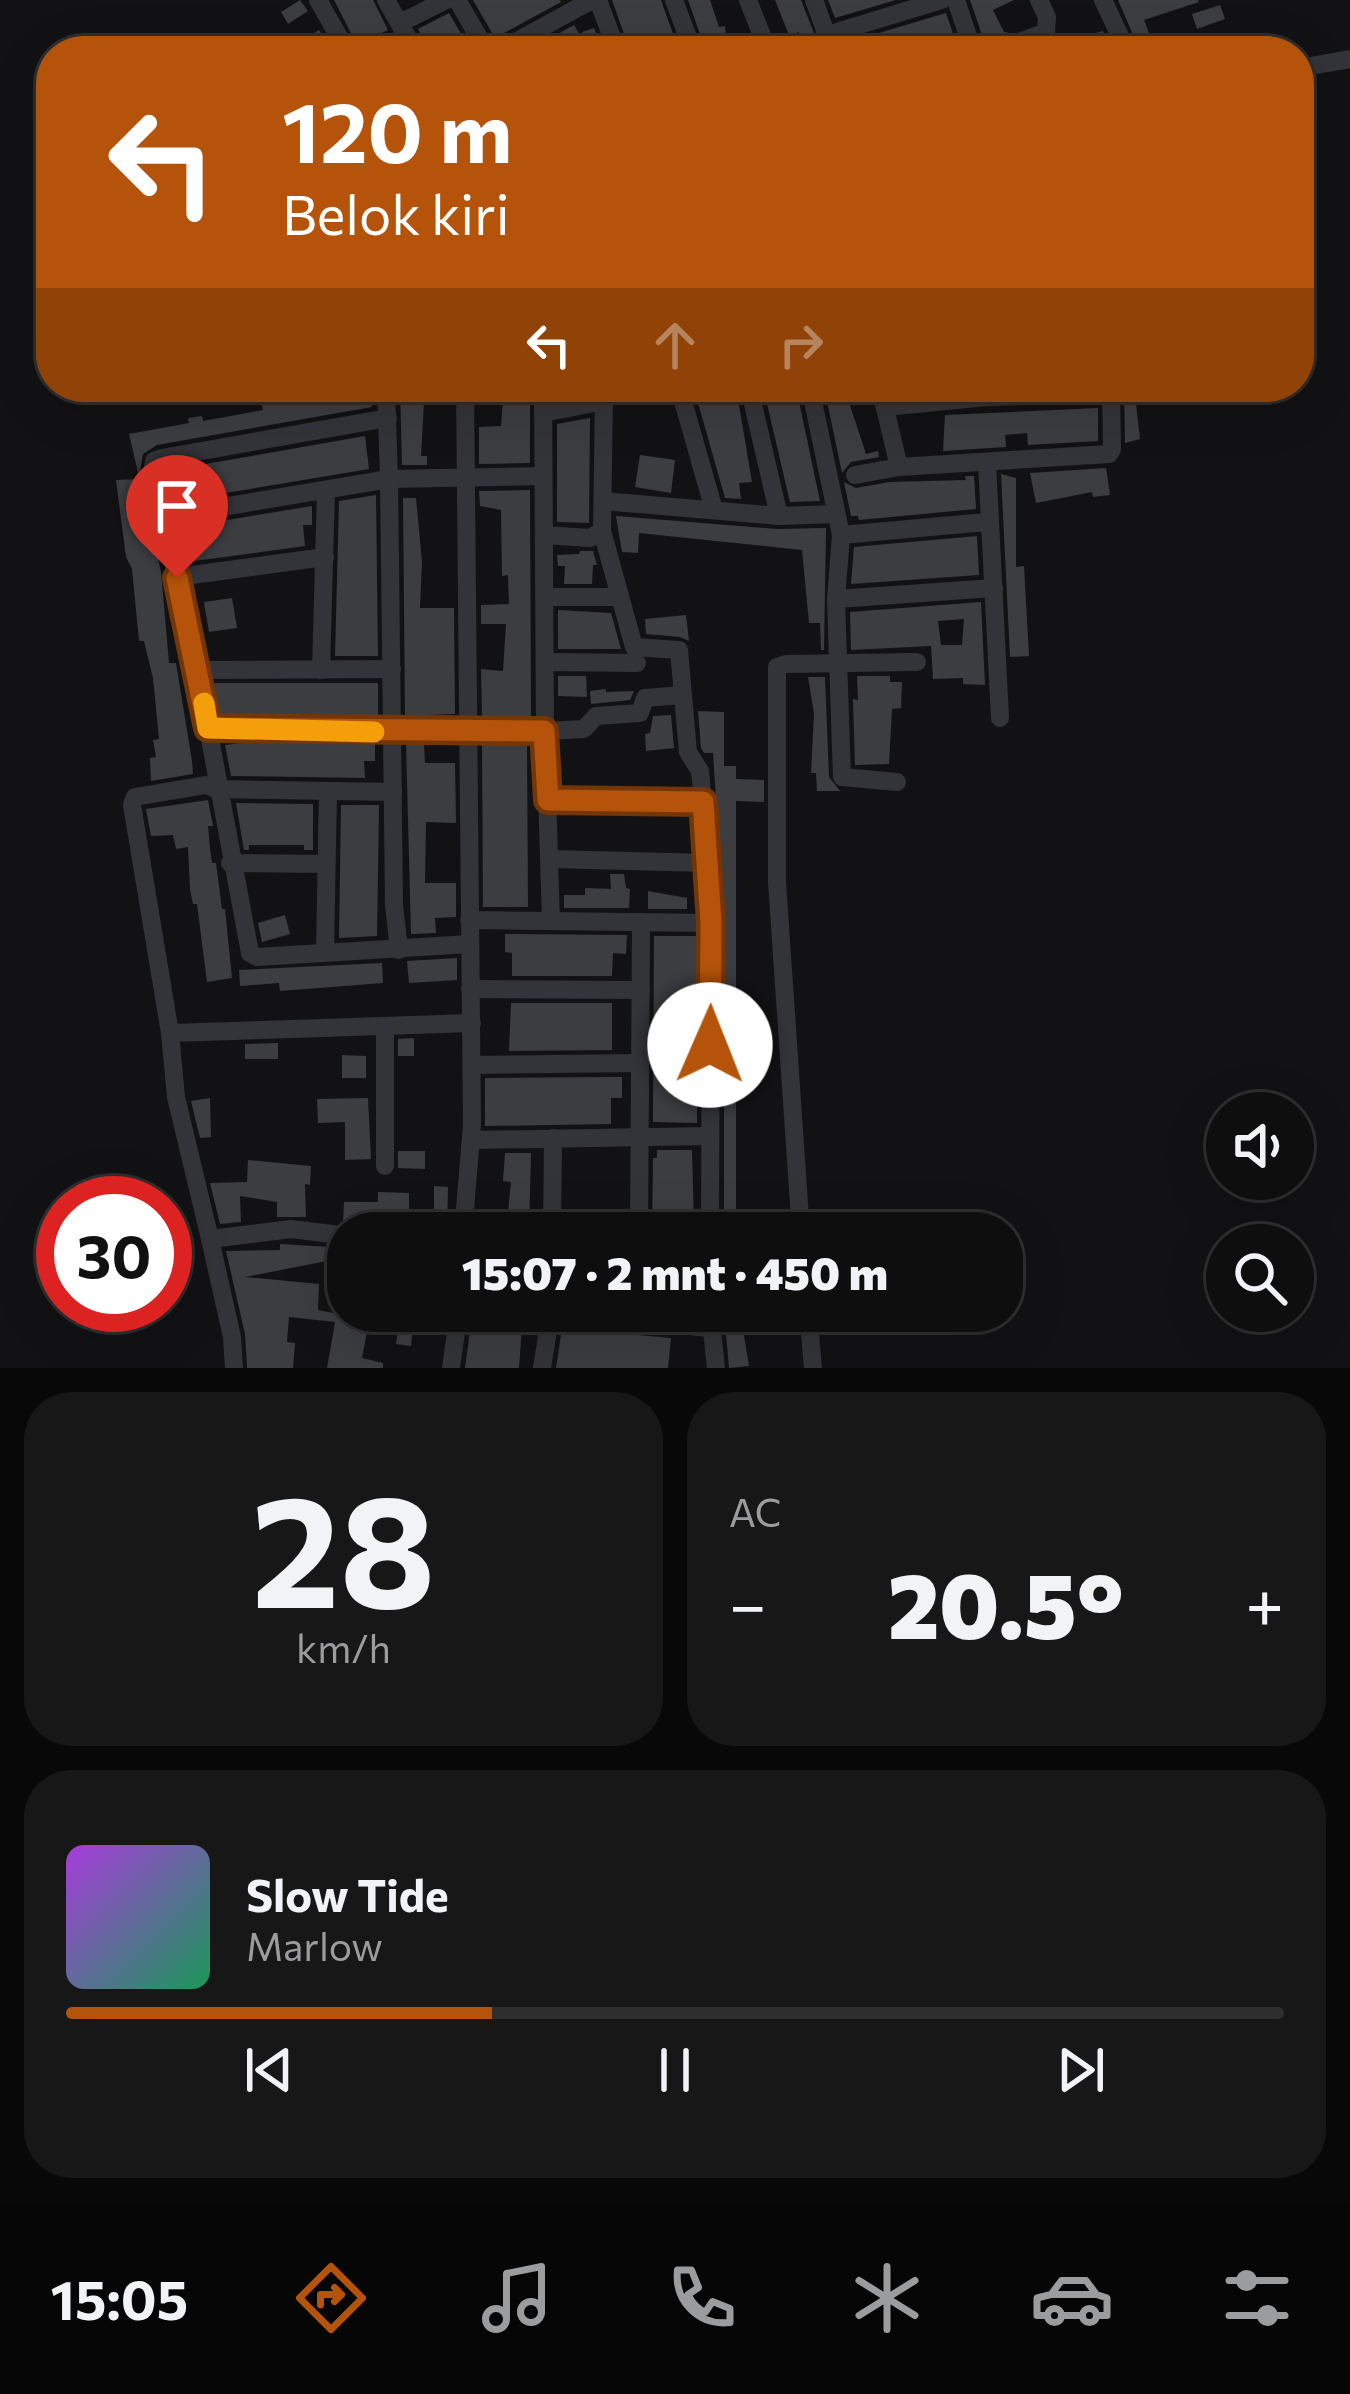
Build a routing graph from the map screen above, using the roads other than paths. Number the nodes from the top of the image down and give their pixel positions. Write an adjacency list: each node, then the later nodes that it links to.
1 (318, 0): 14 (street)
2 (386, 0): 15 (street)
3 (446, 0): 15 (street)
4 (457, 0): 16 (street)
5 (595, 0): 17 (street); 18 (street)
6 (674, 0): 19 (street)
7 (748, 0): 20 (street)
8 (814, 0): 21 (street)
9 (942, 0): 13 (street)
10 (956, 0): 23 (street)
11 (1039, 0): 24 (street)
12 (1103, 0): 25 (street)
13 (881, 9): 22 (street)
14 (338, 36)
15 (407, 36)
16 (478, 36)
17 (527, 36)
18 (610, 36)
19 (687, 36)
20 (762, 36)
21 (828, 36)
22 (842, 36)
23 (968, 36)
24 (1035, 36)
25 (1120, 36)
26 (1350, 58): 27 (street)
27 (1314, 65)
28 (387, 402): 39 (street)
29 (465, 402): 44 (street)
30 (543, 402): 38 (street)
31 (595, 402): 38 (street)
32 (604, 402): 47 (street)
33 (684, 402): 48 (street)
34 (752, 402): 50 (street)
35 (813, 402): 49 (street)
36 (884, 402): 41 (street)
37 (1112, 402): 40 (street)
38 (543, 413): 43 (street)
39 (388, 418): 45 (street); 51 (street)
40 (987, 463): 41 (street); 52 (street)
41 (898, 466): 42 (street)
42 (855, 475)
43 (543, 476): 44 (street); 54 (street)
44 (466, 478): 45 (street); 72 (street)
45 (389, 479): 46 (street); 66 (street)
46 (326, 491): 51 (street); 56 (street)
47 (603, 501): 48 (street); 53 (street)
48 (714, 510): 50 (street)
49 (836, 514): 50 (street); 55 (street)
50 (779, 516)
51 (162, 517): 57 (street)
52 (987, 522): 55 (street); 58 (street)
53 (602, 530): 54 (street); 60 (street)
54 (544, 535): 59 (street)
55 (841, 535): 61 (street)
56 (325, 557): 57 (street); 68 (street)
57 (177, 578): 67 (street)
58 (994, 588): 61 (street); 70 (street)
59 (545, 597): 60 (street); 62 (street)
60 (620, 597): 63 (street)
61 (836, 599): 64 (street)
62 (546, 662): 63 (street); 73 (street)
63 (639, 662): 69 (street)
64 (839, 662): 65 (street); 75 (street); 108 (street)
65 (917, 662)
66 (392, 669): 68 (street); 74 (street)
67 (197, 670): 68 (street); 71 (street)
68 (321, 670)
69 (682, 695): 73 (street); 80 (street)
70 (1000, 718)
71 (208, 728): 74 (street); 76 (street)
72 (466, 730): 73 (street); 74 (street); 85 (street)
73 (544, 731): 79 (street)
74 (392, 732): 78 (street)
75 (896, 782)
76 (217, 789): 77 (street); 82 (street); 96 (street)
77 (328, 791): 78 (street); 84 (street)
78 (393, 793): 90 (street)
79 (548, 800): 80 (street); 81 (street)
80 (703, 802): 83 (street)
81 (550, 860): 83 (street); 86 (street)
82 (230, 863): 84 (street); 91 (street)
83 (708, 863): 88 (street)
84 (326, 864): 91 (street)
85 (470, 920): 86 (street); 89 (street)
86 (551, 921): 87 (street)
87 (641, 922): 88 (street); 93 (street)
88 (711, 923): 100 (street)
89 (470, 944): 90 (street); 92 (street)
90 (399, 950): 91 (street)
91 (325, 952)
92 (470, 989): 93 (street); 94 (street)
93 (641, 990): 97 (street)
94 (472, 1023): 95 (street); 98 (street)
95 (385, 1026): 96 (street); 103 (street)
96 (170, 1034): 110 (street)
97 (640, 1064): 98 (street); 99 (street)
98 (472, 1065): 102 (street)
99 (640, 1136): 100 (street); 101 (street); 106 (street)
100 (709, 1136): 107 (street)
101 (553, 1138): 102 (street); 105 (street)
102 (472, 1140): 104 (street)
103 (385, 1166)
104 (465, 1212)
105 (552, 1212)
106 (639, 1212)
107 (710, 1212)
108 (800, 1212)
109 (327, 1233): 110 (street)
110 (210, 1239): 115 (street)
111 (457, 1332): 116 (street)
112 (547, 1332): 117 (street)
113 (712, 1332): 118 (street)
114 (810, 1332): 119 (street)
115 (234, 1368)
116 (451, 1368)
117 (542, 1368)
118 (716, 1368)
119 (813, 1368)

